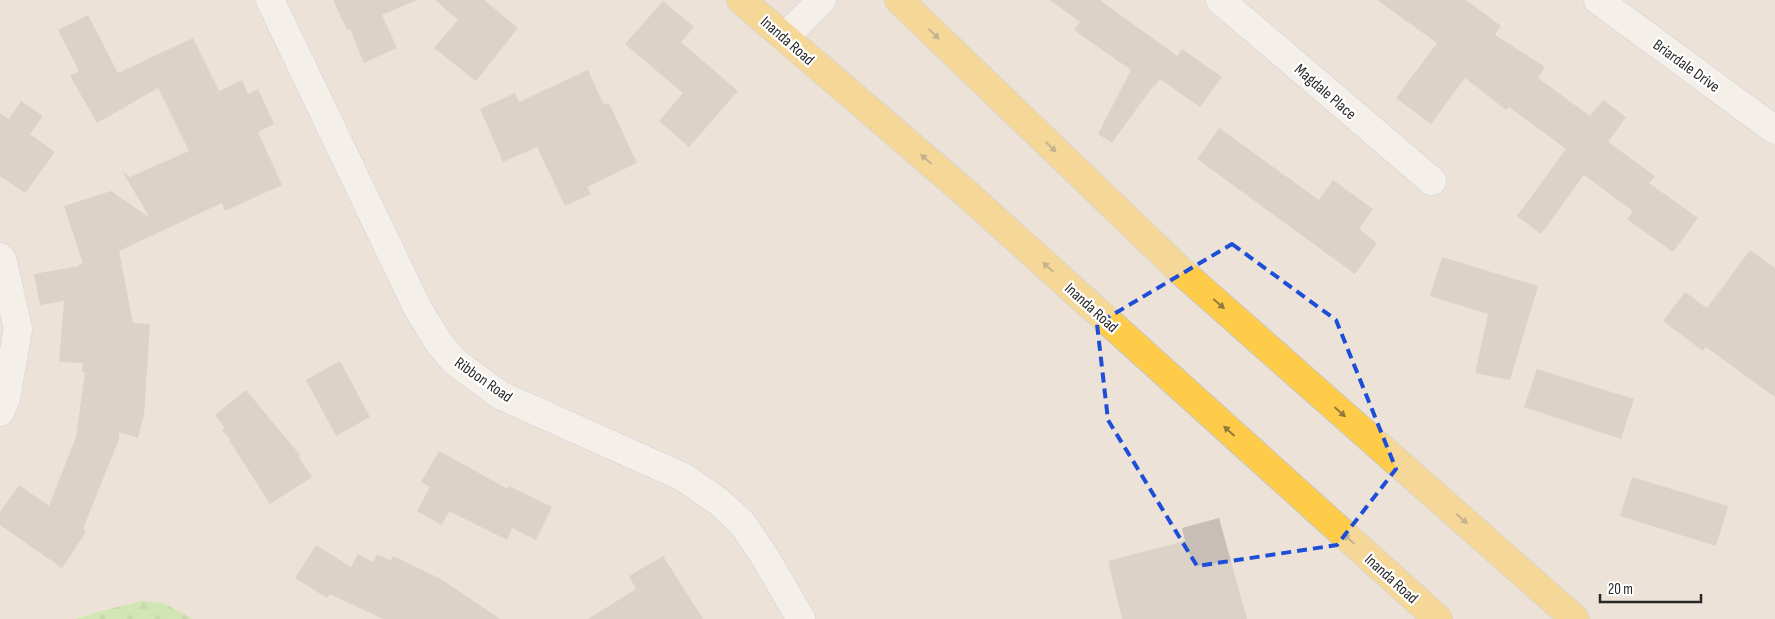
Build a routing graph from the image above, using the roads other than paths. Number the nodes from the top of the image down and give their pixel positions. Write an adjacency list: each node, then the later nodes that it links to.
1 (270, 0): 12 (street, Ribbon Road)
2 (741, 0): 7 (main road, Inanda Road)
3 (822, 0): 7 (street)
4 (899, 0): 14 (main road, one-way to 14)
5 (1220, 0): 9 (street, Magdale Place)
6 (1598, 0): 8 (street, Briardale Drive)
7 (785, 36): 13 (main road, Inanda Road, one-way to 7)
8 (1775, 130)
9 (1432, 182)
10 (0, 257): 11 (street)
11 (0, 412)
12 (801, 619)
13 (1438, 619)
14 (1575, 619)

